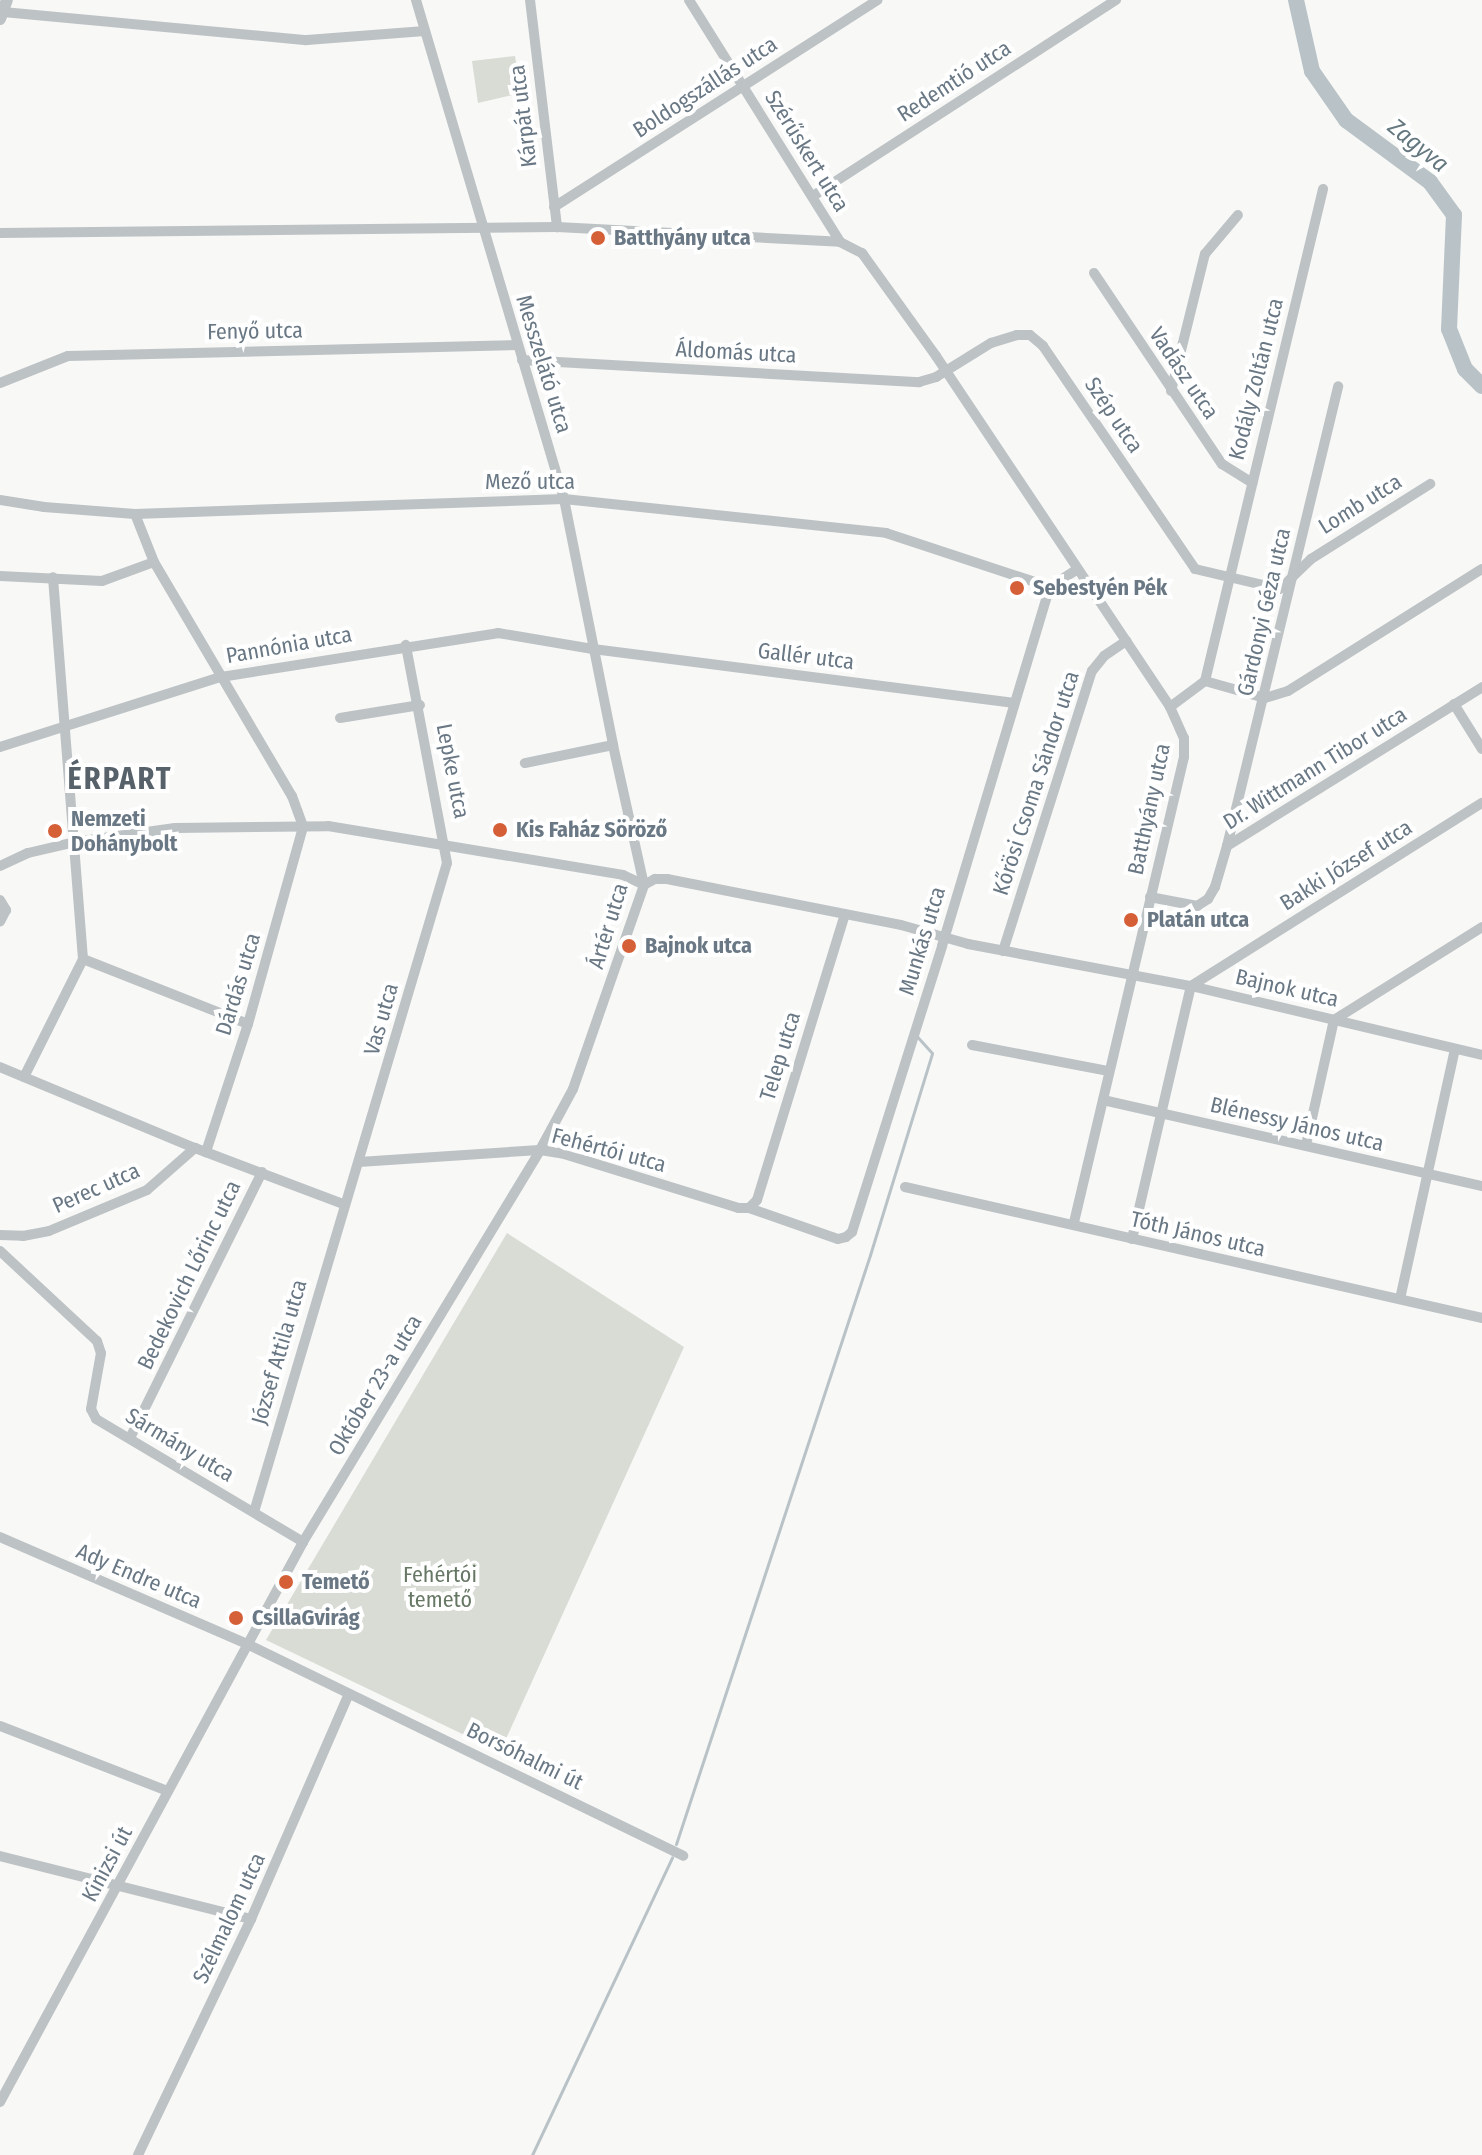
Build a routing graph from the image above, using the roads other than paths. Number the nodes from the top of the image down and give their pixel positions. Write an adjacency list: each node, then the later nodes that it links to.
1 (416, 0): 7 (street, Messzelátó utca)
2 (530, 0): 11 (street, Kárpát utca)
3 (689, 0): 8 (street, Szérűskert utca)
4 (878, 0): 8 (street, Boldogszállás utca)
5 (1116, 0): 10 (street, Redemtió utca)
6 (3, 10): 7 (street)
7 (425, 31): 13 (street, Messzelátó utca)
8 (744, 87): 10 (street, Szérűskert utca); 11 (street, Boldogszállás utca)
9 (1323, 189): 24 (street, Kodály Zoltán utca)
10 (813, 196): 16 (street, Szérűskert utca)
11 (554, 207): 14 (street, Kárpát utca)
12 (1238, 215): 23 (street)
13 (483, 226): 14 (street); 15 (street); 18 (street, Messzelátó utca)
14 (557, 227): 16 (street)
15 (0, 233)
16 (840, 242): 20 (street, Batthyány utca)
17 (1094, 273): 23 (street, Vadász utca)
18 (516, 345): 19 (street, Messzelátó utca); 21 (street, Fenyő utca)
19 (522, 360): 20 (street, Áldomás utca); 26 (street, Messzelátó utca)
20 (945, 371): 30 (street, Batthyány utca); 34 (street, Szép utca)
21 (0, 383)
22 (1338, 386): 35 (street, Gárdonyi Géza utca)
23 (1171, 391): 24 (street, Vadász utca)
24 (1252, 483): 34 (street, Kodály Zoltán utca)
25 (1430, 484): 35 (street, Lomb utca)
26 (564, 499): 28 (street, Mező utca); 36 (street, Mező utca); 39 (street, Messzelátó utca)
27 (0, 500): 28 (street, Mező utca)
28 (135, 514): 29 (street)
29 (154, 562): 33 (street); 40 (street)
30 (1078, 569): 36 (street); 37 (street, Batthyány utca)
31 (1482, 569): 43 (street)
32 (0, 576): 33 (street)
33 (53, 577): 49 (street)
34 (1228, 579): 35 (street); 41 (street)
35 (1291, 579): 43 (street, Gárdonyi Géza utca)
36 (1050, 587): 44 (street, Munkás utca)
37 (1126, 641): 47 (street, Batthyány utca); 67 (street, Kőrösi Csoma Sándor utca)
38 (406, 645): 39 (street, Pannónia utca); 40 (street, Pannónia utca); 46 (street, Lepke utca)
39 (593, 649): 44 (street, Gallér utca); 50 (street, Messzelátó utca)
40 (221, 677): 49 (street, Pannónia utca); 55 (street)
41 (1205, 681): 43 (street); 47 (street)
42 (1482, 687): 45 (street, Dr. Wittmann Tibor utca)
43 (1265, 698): 58 (street, Gárdonyi Géza utca)
44 (1015, 703): 66 (street, Munkás utca)
45 (1454, 704): 52 (street); 58 (street, Dr. Wittmann Tibor utca)
46 (420, 705): 48 (street, Lepke utca); 57 (street, Lepke utca)
47 (1170, 707): 61 (street, Batthyány utca)
48 (340, 718)
49 (66, 726): 51 (street, Pannónia utca); 56 (street)
50 (613, 745): 53 (street); 60 (street, Ártér utca)
51 (0, 747)
52 (1482, 749)
53 (525, 763)
54 (1482, 803): 70 (street, Bakki József utca)
55 (303, 827): 56 (street, Bajnok utca); 57 (street, Bajnok utca); 72 (street, Dárdás utca)
56 (75, 842): 59 (street, Bajnok utca); 68 (street)
57 (446, 844): 60 (street, Bajnok utca); 84 (street, Vas utca)
58 (1227, 846): 61 (street, Dr. Wittmann Tibor utca)
59 (0, 866)
60 (644, 885): 63 (street, Bajnok utca); 83 (street, Ártér utca)
61 (1150, 897): 69 (street, Batthyány utca)
62 (0, 900): 64 (street)
63 (845, 914): 66 (street, Bajnok utca); 90 (street, Telep utca)
64 (0, 922)
65 (1482, 927): 71 (street)
66 (944, 938): 67 (street, Bajnok utca); 90 (street, Munkás utca)
67 (1003, 951): 69 (street, Bajnok utca)
68 (83, 959): 72 (street); 78 (street)
69 (1130, 976): 70 (street, Bajnok utca); 77 (street, Batthyány utca)
70 (1191, 986): 71 (street, Bajnok utca); 80 (street)
71 (1334, 1020): 74 (street, Bajnok utca); 81 (street)
72 (248, 1024): 82 (street, Dárdás utca)
73 (972, 1045): 77 (street)
74 (1455, 1049): 75 (street, Bajnok utca); 86 (street)
75 (1482, 1055)
76 (0, 1067): 78 (street)
77 (1108, 1071): 79 (street, Batthyány utca)
78 (24, 1077): 82 (street)
79 (1103, 1100): 80 (street, Blénessy János utca); 91 (street, Batthyány utca)
80 (1163, 1115): 81 (street, Blénessy János utca); 93 (street)
81 (1306, 1145): 86 (street, Blénessy János utca)
82 (200, 1150): 85 (street); 92 (street, Perec utca)
83 (540, 1150): 84 (street, Fehértói utca); 90 (street, Fehértói utca); 100 (street, Október 23-a utca)
84 (359, 1162): 89 (street, Vas utca)
85 (262, 1172): 89 (street); 97 (street, Bedekovich Lőrinc utca)
86 (1426, 1174): 87 (street, Blénessy János utca); 95 (street)
87 (1482, 1186)
88 (905, 1187): 91 (street, Tóth János utca)
89 (343, 1204): 98 (street, József Attila utca)
90 (749, 1208)
91 (1074, 1223): 93 (street, Tóth János utca)
92 (0, 1235)
93 (1132, 1239): 95 (street, Tóth János utca)
94 (0, 1251): 97 (street, Sármány utca)
95 (1400, 1299): 96 (street, Tóth János utca)
96 (1482, 1318)
97 (130, 1438): 98 (street, Sármány utca)
98 (254, 1512): 100 (street, Sármány utca)
99 (0, 1537): 101 (street, Ady Endre utca)
100 (303, 1542): 101 (street, Október 23-a utca)
101 (247, 1644): 102 (street, Ady Endre utca); 104 (street, Kinizsi út)
102 (349, 1694): 106 (street, Borsóhalmi út); 108 (street, Szélmalom utca)
103 (0, 1726): 104 (street)
104 (168, 1791): 107 (street, Kinizsi út)
105 (0, 1856): 107 (street)
106 (683, 1856)
107 (118, 1885): 108 (street); 109 (street, Kinizsi út)
108 (251, 1919): 111 (street, Szélmalom utca)
109 (4, 2086): 110 (street, Kinizsi út)
110 (0, 2102)
111 (138, 2155)

